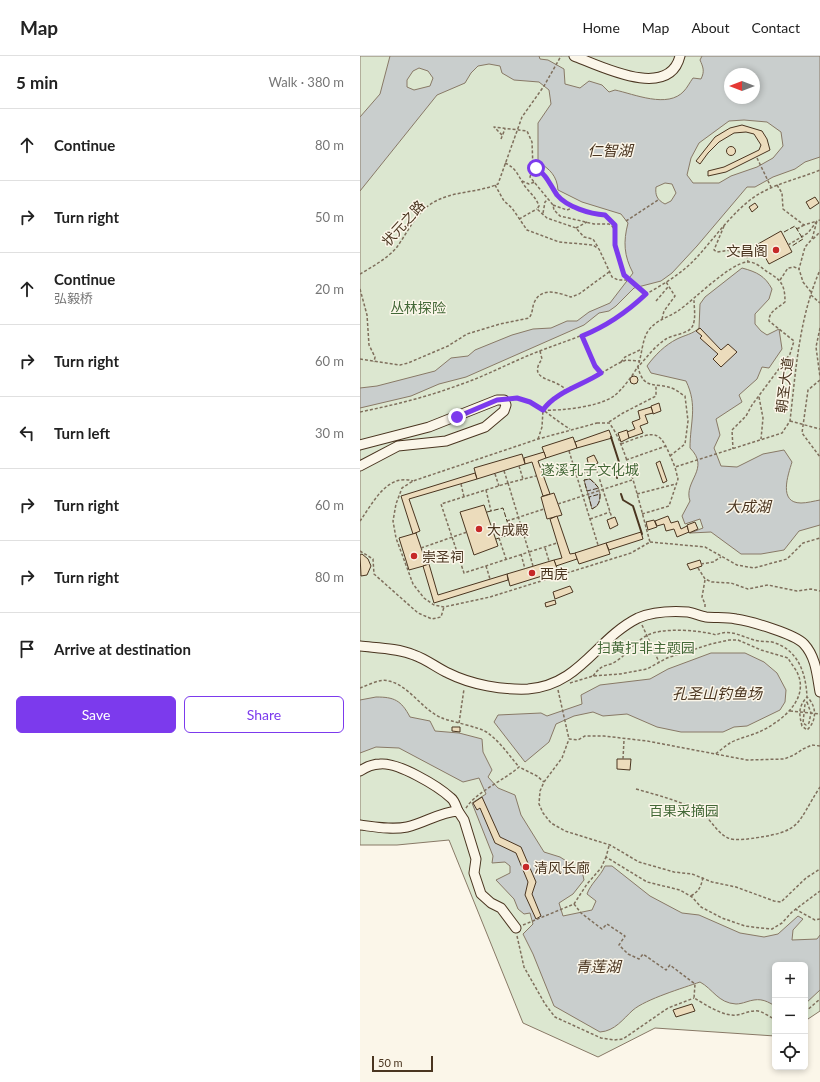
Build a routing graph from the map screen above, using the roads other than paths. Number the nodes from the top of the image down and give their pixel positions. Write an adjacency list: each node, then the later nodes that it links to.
1 (574, 56): 2 (lane)
2 (680, 56)
3 (360, 445): 4 (lane)
4 (360, 466)
5 (360, 646): 6 (lane)
6 (820, 692)
7 (360, 771): 8 (lane)
8 (460, 814): 9 (lane); 10 (lane)
9 (360, 825)
10 (516, 928)

